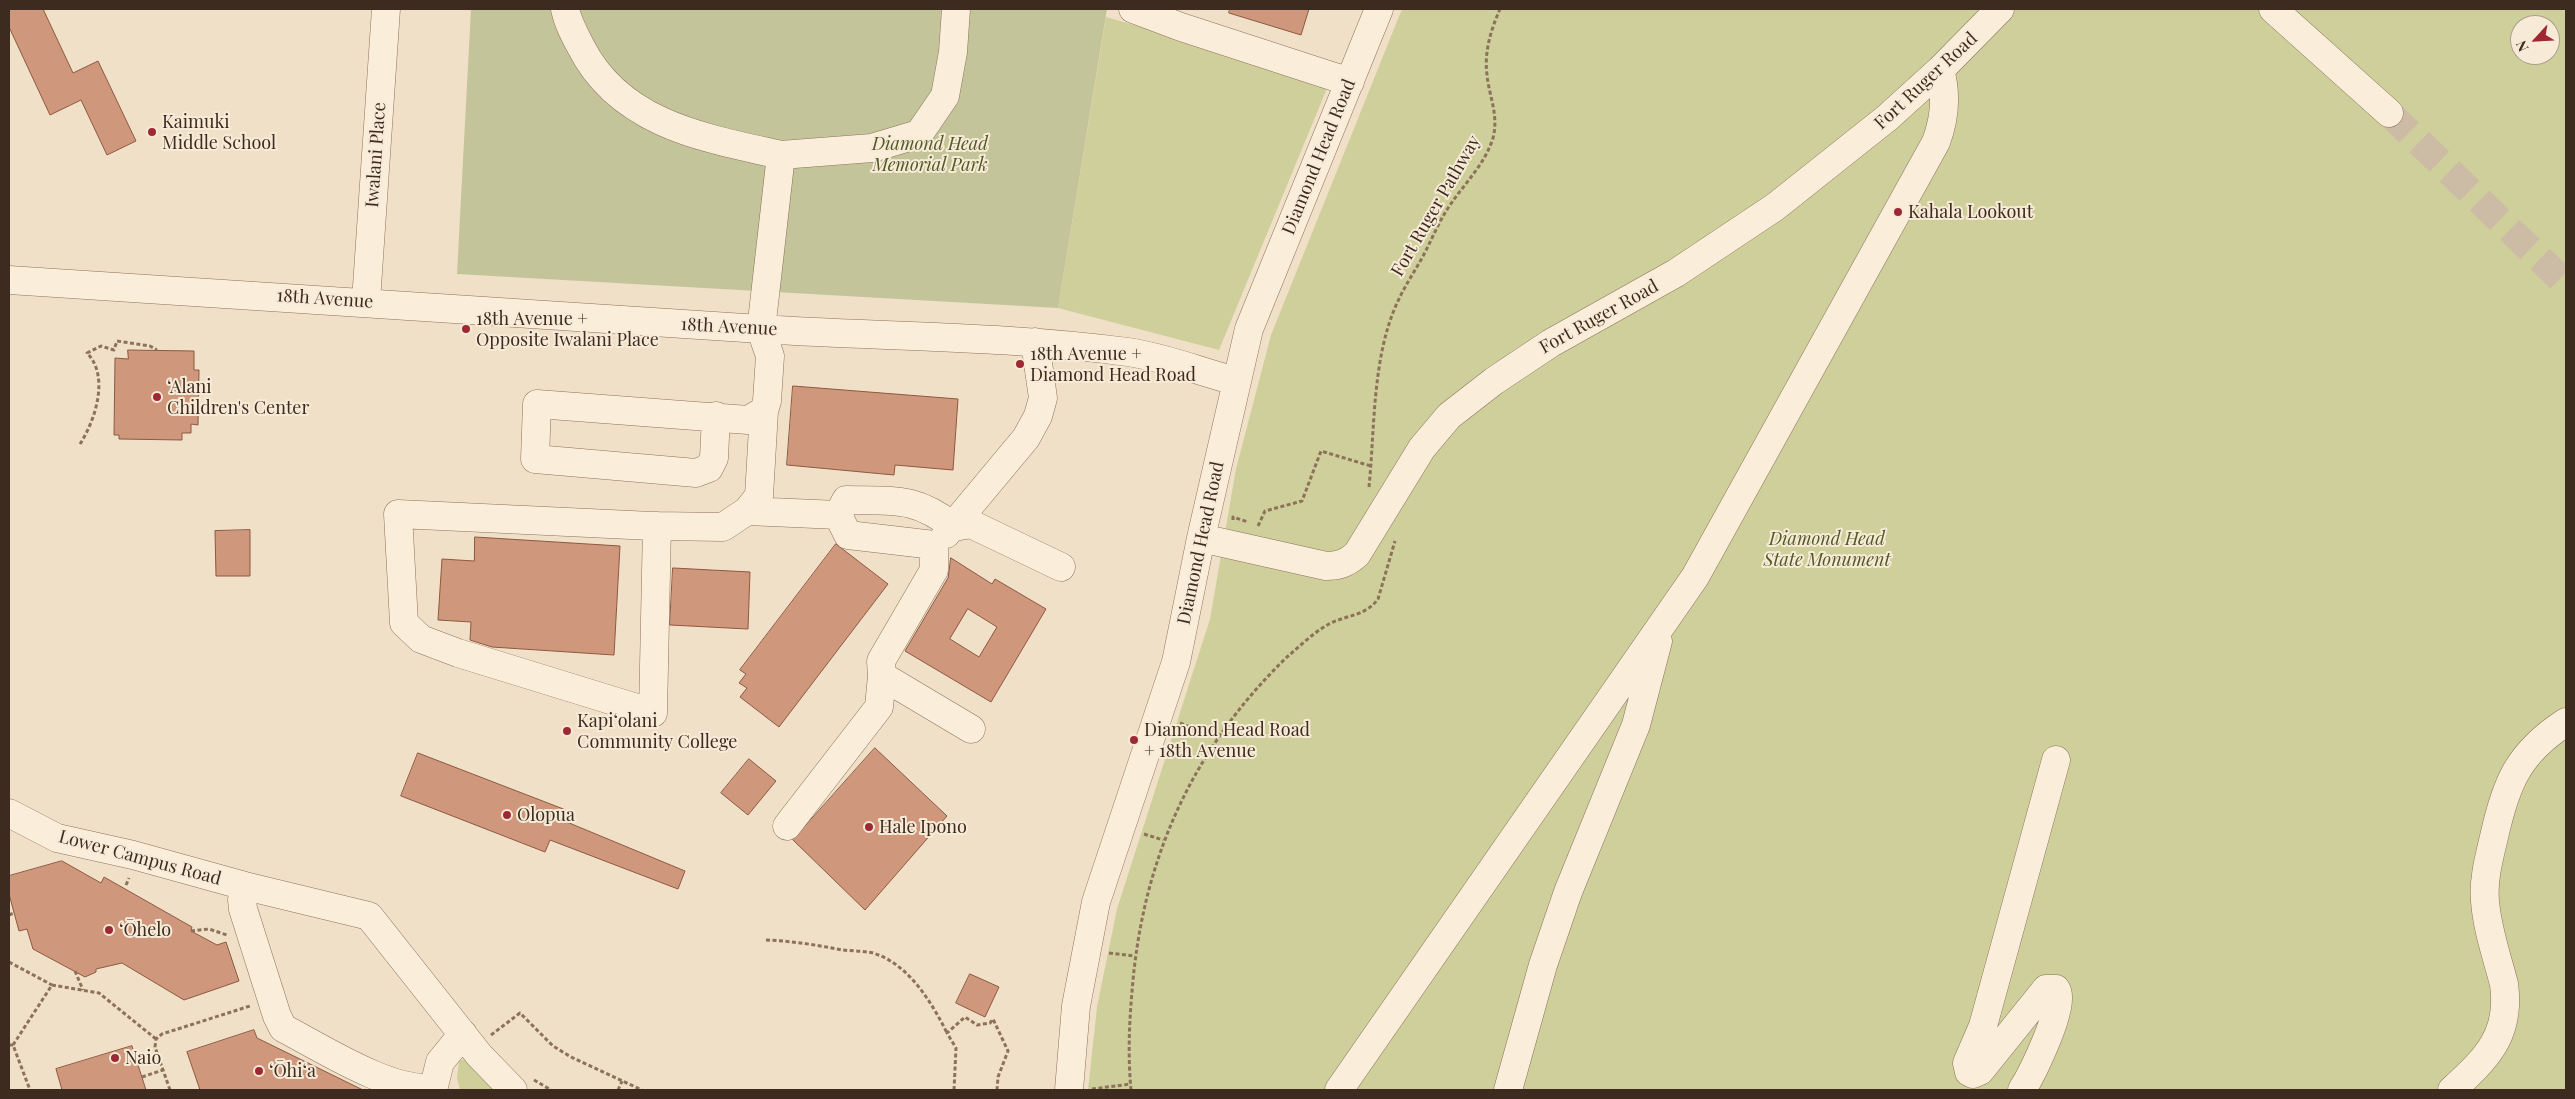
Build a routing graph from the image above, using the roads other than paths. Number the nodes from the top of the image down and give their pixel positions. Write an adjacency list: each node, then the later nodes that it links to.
1 (386, 9): 14 (street, Iwalani Place)
2 (565, 9): 12 (street)
3 (956, 9): 12 (street)
4 (1133, 9): 8 (street)
5 (1380, 9): 10 (street, Diamond Head Road)
6 (2000, 9): 9 (street, Fort Ruger Road)
7 (2273, 9): 11 (street)
8 (1183, 18): 10 (street)
9 (1940, 70): 24 (street, Fort Ruger Road); 27 (street)
10 (1350, 82): 17 (street, Diamond Head Road)
11 (2388, 114)
12 (781, 155): 15 (street)
13 (9, 280): 14 (street, 18th Avenue)
14 (366, 301): 15 (street, 18th Avenue)
15 (762, 330): 16 (street, 18th Avenue); 18 (street)
16 (1035, 342): 17 (street, 18th Avenue); 23 (street)
17 (1236, 381): 24 (street, Diamond Head Road)
18 (764, 412): 19 (street); 20 (street)
19 (716, 416): 19 (street)
20 (747, 511): 21 (street); 22 (street)
21 (838, 516): 23 (street); 25 (street)
22 (657, 526): 22 (street)
23 (954, 527): 25 (street); 26 (street)
24 (1201, 538): 38 (street, Diamond Head Road)
25 (934, 545): 28 (street)
26 (1061, 567)
27 (1660, 629): 39 (street); 40 (street)
28 (882, 676): 30 (street); 33 (street)
29 (2566, 722): 42 (street)
30 (971, 729)
31 (2056, 760): 41 (street)
32 (9, 814): 34 (street, Lower Campus Road)
33 (787, 826)
34 (245, 886): 35 (street, Lower Campus Road); 36 (street, Lower Campus Road)
35 (476, 1035): 36 (street, Lower Campus Road); 37 (street, Lower Campus Road)
36 (433, 1088)
37 (513, 1090)
38 (1075, 1090)
39 (1339, 1090)
40 (1508, 1090)
41 (2022, 1090)
42 (2452, 1090)

